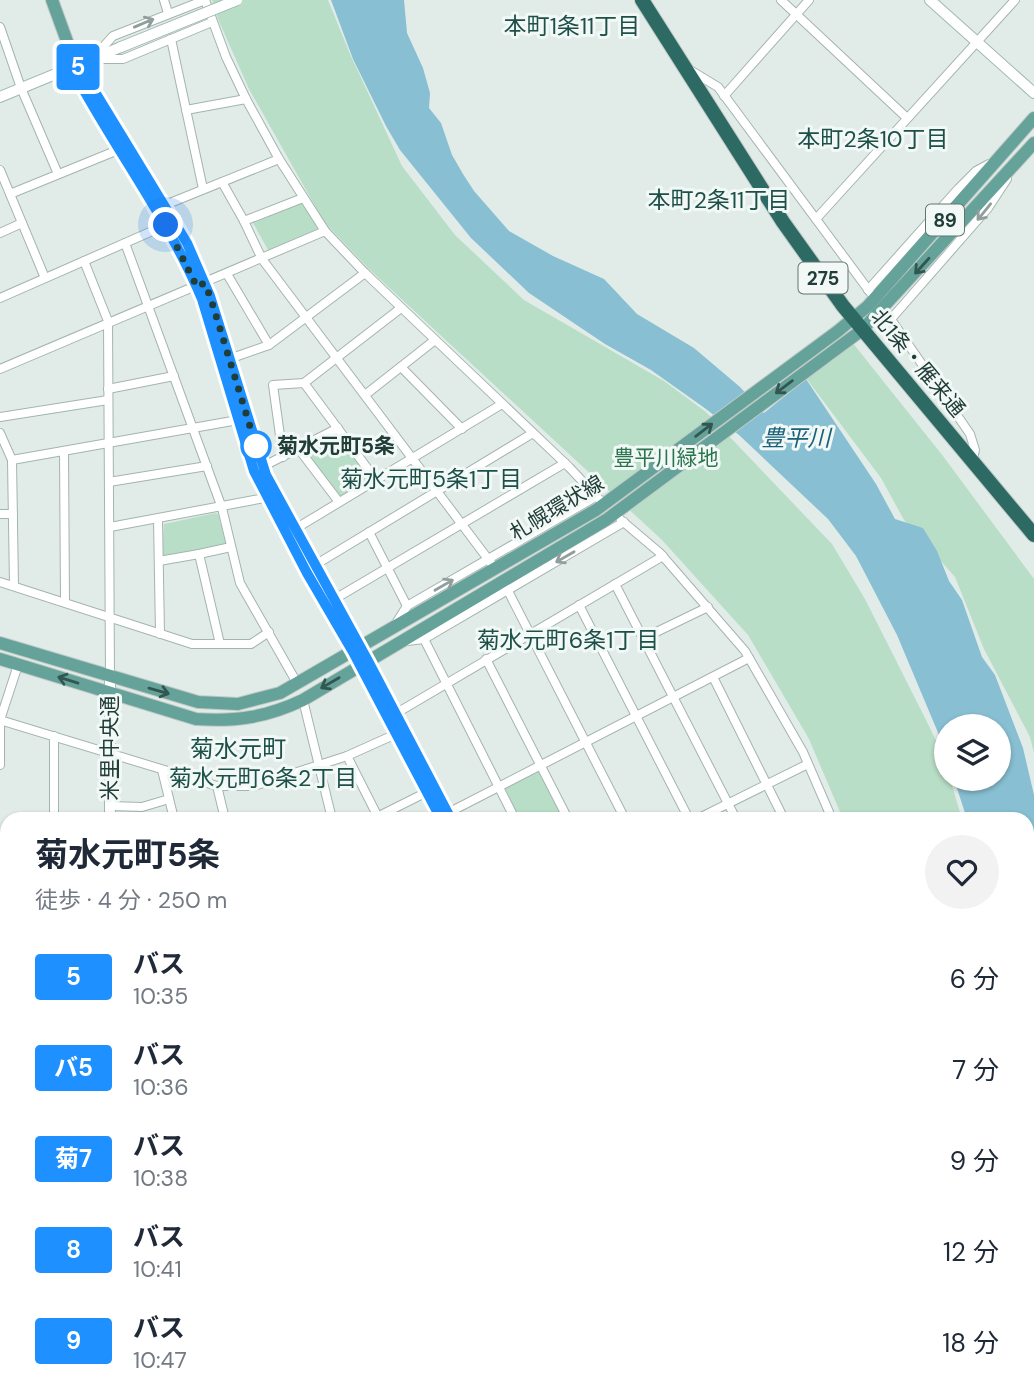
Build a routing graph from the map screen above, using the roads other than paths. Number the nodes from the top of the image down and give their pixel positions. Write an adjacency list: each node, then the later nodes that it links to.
1 (52, 0): 17 (main road)
2 (164, 0): 10 (street)
3 (205, 0): 10 (street); 12 (street)
4 (237, 0): 16 (street, bridge)
5 (642, 0): 18 (highway, 北1条・雁来通 / 275)
6 (782, 0): 11 (street)
7 (809, 0): 11 (street)
8 (930, 0): 15 (street)
9 (1015, 0): 15 (street)
10 (168, 13): 16 (street, one-way to 10)
11 (797, 13): 21 (street); 25 (street)
12 (212, 22): 14 (street); 23 (street)
13 (0, 27): 19 (street)
14 (171, 39): 16 (street); 24 (street)
15 (976, 43): 20 (street); 25 (street)
16 (92, 59): 17 (street)
17 (76, 66): 19 (street); 28 (main road); 38 (main road)
18 (687, 69): 21 (street); 57 (highway, 北1条・雁来通 / 275)
19 (21, 88): 22 (street); 33 (street)
20 (1034, 93)
21 (724, 96): 39 (street)
22 (0, 97)
23 (246, 99): 24 (street); 31 (street)
24 (186, 110): 35 (street)
25 (907, 118): 39 (street)
26 (1034, 118): 30 (main road, 札幌環状線 / 89)
27 (1034, 143): 29 (main road, 札幌環状線 / 89)
28 (118, 150): 33 (street); 42 (main road)
29 (1023, 156): 57 (main road, 札幌環状線 / 89, one-way to 57); 82 (street, one-way to 82)
30 (998, 158): 39 (street); 57 (main road, 札幌環状線 / 89)
31 (279, 159): 34 (street); 37 (street)
32 (0, 170): 36 (street)
33 (58, 174): 36 (street)
34 (222, 182): 35 (street); 40 (street)
35 (203, 189): 38 (street)
36 (10, 194): 41 (street)
37 (303, 198): 40 (street); 43 (street)
38 (165, 205): 51 (main road)
39 (816, 219)
40 (244, 222): 46 (street)
41 (22, 223): 44 (street); 50 (street)
42 (166, 225): 45 (street); 51 (main road)
43 (325, 231): 46 (street); 48 (street)
44 (0, 233)
45 (125, 243): 47 (street); 53 (street)
46 (261, 259): 49 (street); 55 (street)
47 (83, 261): 50 (street); 56 (street)
48 (365, 273): 54 (street); 55 (street)
49 (227, 274): 51 (street); 59 (street)
50 (45, 278): 52 (street)
51 (200, 285): 53 (street); 61 (main road); 71 (main road)
52 (0, 298)
53 (149, 306): 56 (street); 64 (street)
54 (401, 308): 58 (street); 60 (street)
55 (307, 319): 59 (street); 60 (street)
56 (108, 321): 63 (street); 66 (street)
57 (858, 324): 82 (highway, 北1条・雁来通 / 275); 90 (main road, 札幌環状線 / 89)
58 (435, 340): 62 (street); 69 (street)
59 (270, 345): 61 (street)
60 (336, 356): 65 (street); 67 (street)
61 (229, 359): 86 (main road)
62 (401, 367): 67 (street); 74 (street)
63 (0, 369)
64 (174, 376): 66 (street); 72 (street)
65 (304, 383): 73 (street); 80 (street)
66 (108, 389): 68 (street)
67 (365, 395): 81 (street)
68 (108, 400): 70 (street); 77 (street)
69 (502, 404): 74 (street); 76 (street)
70 (0, 417)
71 (238, 420): 72 (street); 86 (main road)
72 (193, 428): 77 (street); 85 (street)
73 (338, 428): 78 (street); 87 (street)
74 (462, 429): 81 (street)
75 (0, 433): 83 (street)
76 (533, 433): 84 (street); 89 (street)
77 (109, 443): 79 (street); 88 (street)
78 (298, 448): 80 (street); 92 (street)
79 (64, 451): 83 (street); 114 (street)
80 (283, 457): 86 (street)
81 (413, 458): 87 (street); 89 (street)
82 (973, 459): 101 (highway, 北1条・雁来通 / 275)
83 (12, 460): 95 (street)
84 (565, 463): 97 (street); 106 (street)
85 (206, 466): 88 (street); 93 (street)
86 (258, 468): 91 (main road)
87 (376, 480): 92 (street)
88 (109, 482): 98 (street)
89 (437, 491): 97 (street); 100 (street)
90 (635, 491): 119 (main road, 札幌環状線 / 89); 126 (main road, 札幌環状線 / 89)
91 (272, 496): 93 (street); 99 (main road); 128 (main road)
92 (339, 502): 99 (street)
93 (222, 508): 96 (street); 102 (street)
94 (0, 514): 95 (street)
95 (13, 514): 111 (street)
96 (158, 519): 98 (street); 105 (street)
97 (462, 523): 106 (street); 108 (street)
98 (110, 527): 118 (street)
99 (295, 529): 107 (main road)
100 (369, 532): 107 (street); 108 (street)
101 (1034, 535)
102 (231, 547): 103 (street); 120 (street)
103 (199, 554): 105 (street); 127 (street)
104 (663, 556): 110 (street); 112 (street, one-way to 112); 117 (street)
105 (159, 561): 121 (street)
106 (490, 561): 116 (street, one-way to 106)
107 (315, 565): 113 (main road)
108 (389, 568): 113 (street); 116 (street)
109 (0, 582): 111 (street)
110 (615, 583): 115 (street); 123 (street)
111 (14, 586): 114 (street)
112 (507, 588): 122 (street); 124 (street)
113 (334, 600): 128 (main road)
114 (65, 602): 118 (street)
115 (579, 605): 122 (street); 142 (street)
116 (407, 607): 119 (street)
117 (708, 607): 123 (street); 129 (street)
118 (110, 619): 121 (street); 134 (street)
119 (393, 627): 128 (main road, 札幌環状線 / 89)
120 (269, 632): 127 (street); 136 (street)
121 (160, 634): 127 (street)
122 (530, 634): 131 (street); 146 (street)
123 (644, 638): 139 (street)
124 (424, 639): 126 (street); 137 (street)
125 (0, 643): 134 (main road, 札幌環状線 / 89)
126 (397, 643): 132 (main road, 札幌環状線 / 89)
127 (220, 644)
128 (357, 650): 132 (main road); 136 (main road, 札幌環状線 / 89)
129 (749, 658): 135 (street); 149 (street)
130 (0, 659): 133 (main road, 札幌環状線 / 89)
131 (486, 659): 137 (street); 151 (street)
132 (364, 663): 140 (main road, 札幌環状線 / 89, one-way to 140); 141 (main road); 144 (main road)
133 (18, 665): 138 (main road, 札幌環状線 / 89, one-way to 133); 143 (street)
134 (110, 677): 136 (main road, 札幌環状線 / 89, one-way to 136); 138 (street, 米里中央通)
135 (713, 677): 139 (street); 154 (street)
136 (297, 683)
137 (446, 683): 141 (street); 156 (street)
138 (111, 693): 140 (main road, 札幌環状線 / 89); 147 (street, 米里中央通)
139 (673, 697): 142 (street); 159 (street)
140 (303, 700): 152 (street)
141 (395, 714): 169 (main road)
142 (636, 716): 146 (street); 174 (street)
143 (0, 720): 145 (street); 150 (street)
144 (396, 734): 148 (street); 157 (main road)
145 (54, 736): 147 (street); 161 (street)
146 (585, 741): 151 (street); 173 (street)
147 (110, 754): 153 (street); 160 (street, 米里中央通)
148 (347, 756): 152 (street); 166 (street)
149 (808, 764): 154 (street); 178 (street)
150 (0, 765)
151 (540, 765): 156 (street); 172 (street)
152 (319, 766): 155 (street); 165 (street)
153 (162, 770): 155 (street); 158 (street)
154 (766, 783): 159 (street); 177 (street)
155 (217, 786): 164 (street)
156 (498, 786): 170 (street); 171 (street)
157 (426, 792): 167 (street); 168 (main road)
158 (169, 799): 160 (street); 163 (street)
159 (728, 803): 175 (street); 176 (street)
160 (110, 806): 162 (street, 米里中央通)
161 (54, 812)
162 (110, 812)
163 (172, 812)
164 (223, 812)
165 (329, 812)
166 (374, 812)
167 (390, 812)
168 (441, 812)
169 (443, 812)
170 (454, 812)
171 (511, 812)
172 (564, 812)
173 (621, 812)
174 (685, 812)
175 (711, 812)
176 (732, 812)
177 (780, 812)
178 (829, 812)
179 (0, 998): 180 (street)
180 (0, 1156)

